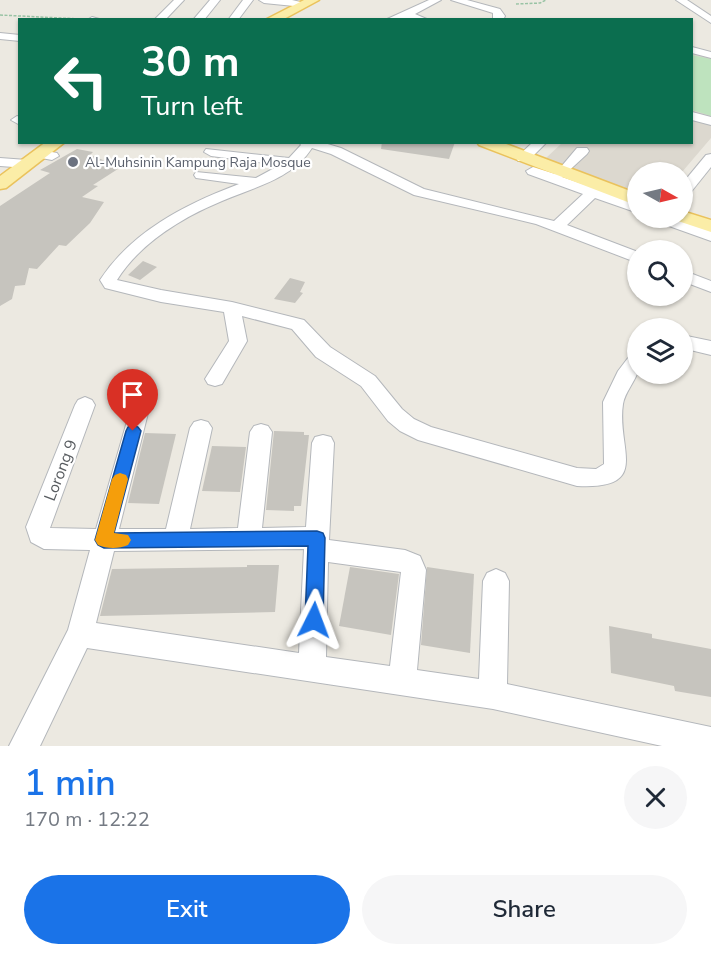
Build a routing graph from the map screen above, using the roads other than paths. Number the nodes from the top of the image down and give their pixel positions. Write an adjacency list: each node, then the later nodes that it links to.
1 (179, 0): 11 (street)
2 (215, 0): 12 (street)
3 (248, 0): 13 (street)
4 (264, 0): 5 (street)
5 (280, 0): 9 (street)
6 (436, 0): 10 (street)
7 (456, 0): 17 (street)
8 (681, 0): 18 (street)
9 (309, 2): 14 (main road)
10 (406, 15): 15 (street); 16 (street)
11 (161, 18)
12 (200, 18)
13 (234, 18)
14 (275, 18)
15 (396, 18)
16 (417, 18)
17 (499, 18)
18 (709, 24)
19 (0, 36): 20 (street)
20 (18, 38)
21 (693, 50): 22 (street)
22 (711, 55)
23 (693, 116): 24 (street)
24 (711, 121)
25 (218, 144): 33 (street)
26 (306, 144): 33 (street)
27 (311, 144): 44 (street)
28 (489, 144): 34 (main road)
29 (540, 144): 34 (street)
30 (582, 151): 36 (street)
31 (711, 158): 38 (street)
32 (0, 162): 35 (street)
33 (293, 163): 39 (street)
34 (528, 164): 36 (main road); 40 (street)
35 (28, 167)
36 (561, 173): 40 (main road)
37 (201, 175): 39 (street)
38 (693, 180)
39 (255, 182): 51 (street)
40 (596, 190): 41 (main road); 42 (street); 44 (street)
41 (627, 198)
42 (627, 204)
43 (693, 220): 45 (main road)
44 (557, 226): 48 (street)
45 (711, 226)
46 (688, 228): 47 (street)
47 (711, 236)
48 (627, 254)
49 (693, 280): 50 (street)
50 (711, 287)
51 (232, 308): 54 (street); 55 (street)
52 (693, 344): 53 (street)
53 (711, 348)
54 (627, 375)
55 (215, 380)
56 (85, 405): 62 (street, Lorong 9)
57 (139, 409): 62 (street)
58 (201, 428): 63 (street)
59 (261, 432): 61 (street)
60 (323, 443): 64 (street)
61 (249, 539): 63 (street); 64 (street)
62 (104, 540): 63 (street); 66 (street)
63 (175, 540)
64 (317, 544): 67 (street); 68 (street)
65 (496, 581): 69 (street)
66 (80, 634): 67 (street); 71 (street)
67 (312, 668): 68 (street)
68 (402, 680): 69 (street)
69 (493, 695): 70 (street)
70 (711, 742)
71 (24, 746)

